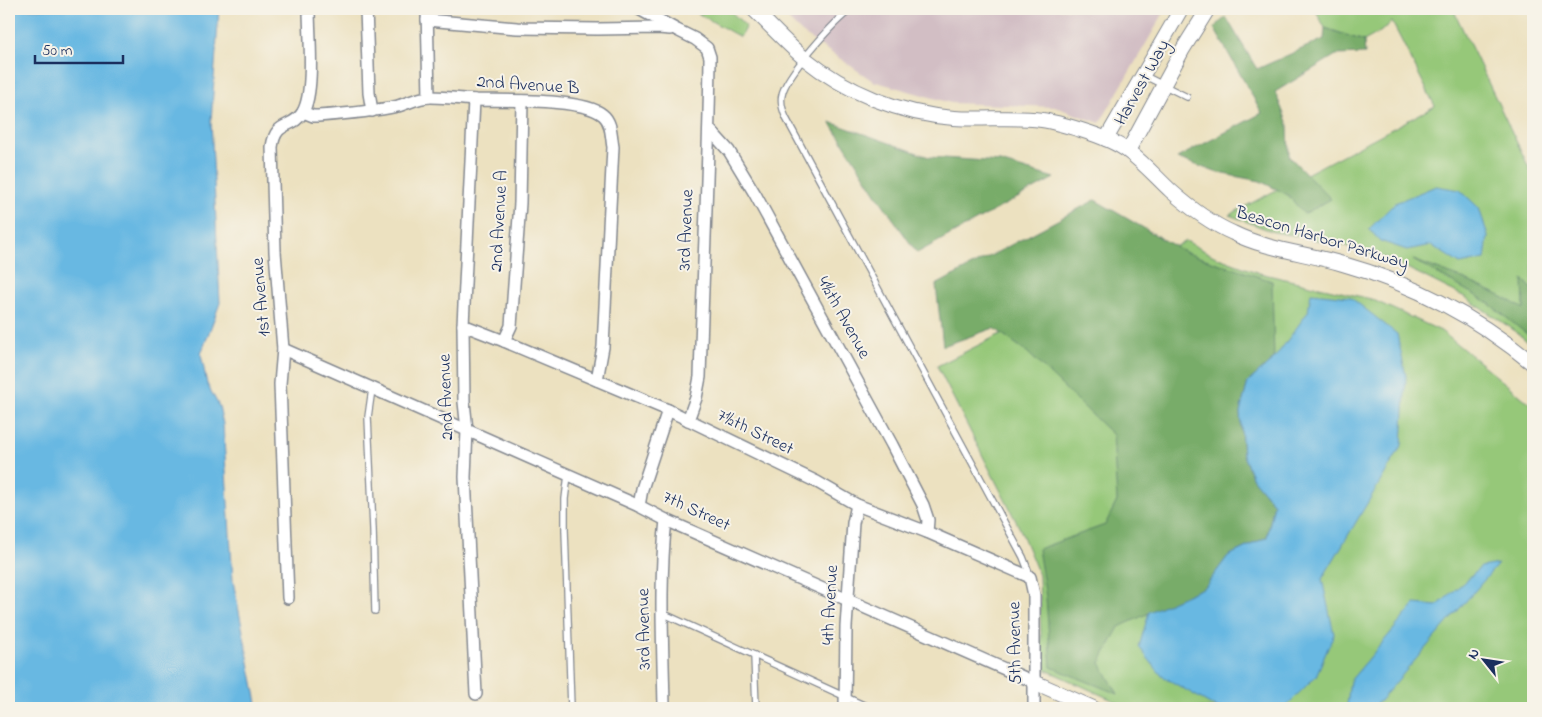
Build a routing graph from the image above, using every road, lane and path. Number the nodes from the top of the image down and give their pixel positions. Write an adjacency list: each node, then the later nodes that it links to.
1 (309, 9): 18 (street)
2 (366, 9): 17 (street)
3 (639, 9): 9 (street)
4 (753, 9): 10 (street, Beacon Harbor Parkway)
5 (852, 9): 10 (lane)
6 (1182, 9): 11 (street, Harvest Way)
7 (1208, 9): 12 (street, Harvest Way)
8 (427, 14): 9 (street); 13 (street)
9 (677, 30): 19 (street, 3rd Avenue)
10 (805, 58): 20 (street, Beacon Harbor Parkway); 36 (lane)
11 (1143, 75): 12 (lane); 20 (street, Harvest Way)
12 (1163, 85): 14 (lane); 21 (street, Harvest Way)
13 (429, 97): 15 (street, 2nd Avenue B); 17 (street, 2nd Avenue B)
14 (1187, 97)
15 (474, 100): 16 (street, 2nd Avenue B); 22 (street, 2nd Avenue)
16 (522, 101): 23 (street, 2nd Avenue A); 26 (street, 2nd Avenue B)
17 (372, 111): 18 (street, 2nd Avenue B)
18 (303, 112): 24 (street, 1st Avenue)
19 (710, 130): 29 (street, 3rd Avenue); 35 (street, 4½th Avenue)
20 (1106, 139): 21 (street, Beacon Harbor Parkway)
21 (1128, 151): 25 (street, Beacon Harbor Parkway)
22 (463, 325): 23 (street, 7½th Street); 30 (street, 2nd Avenue)
23 (504, 341): 26 (street, 7½th Street)
24 (283, 349): 27 (street, 7th Street); 37 (street, 1st Avenue)
25 (1533, 364)
26 (596, 380): 28 (street, 7½th Street)
27 (372, 389): 30 (street, 7th Street); 39 (lane)
28 (668, 410): 29 (street, 7½th Street); 33 (street)
29 (688, 420): 32 (street, 7½th Street)
30 (467, 430): 31 (street, 7th Street); 43 (street, 2nd Avenue)
31 (568, 475): 33 (street, 7th Street); 45 (lane)
32 (857, 505): 35 (street, 7½th Street); 38 (street, 4th Avenue)
33 (639, 506): 34 (street, 7th Street)
34 (666, 520): 38 (street, 7th Street); 40 (street, 3rd Avenue)
35 (927, 532): 36 (street, 7½th Street)
36 (1030, 577): 42 (street, 5th Avenue)
37 (288, 598)
38 (848, 600): 42 (street, 7th Street); 44 (street, 4th Avenue)
39 (374, 611)
40 (662, 613): 41 (lane); 46 (street, 3rd Avenue)
41 (754, 656): 44 (lane); 47 (lane)
42 (1034, 682): 49 (street, 5th Avenue); 50 (street, 7th Street)
43 (476, 694)
44 (845, 702): 48 (lane)
45 (571, 708)
46 (664, 708)
47 (756, 708)
48 (870, 708)
49 (1034, 708)
50 (1093, 708)

